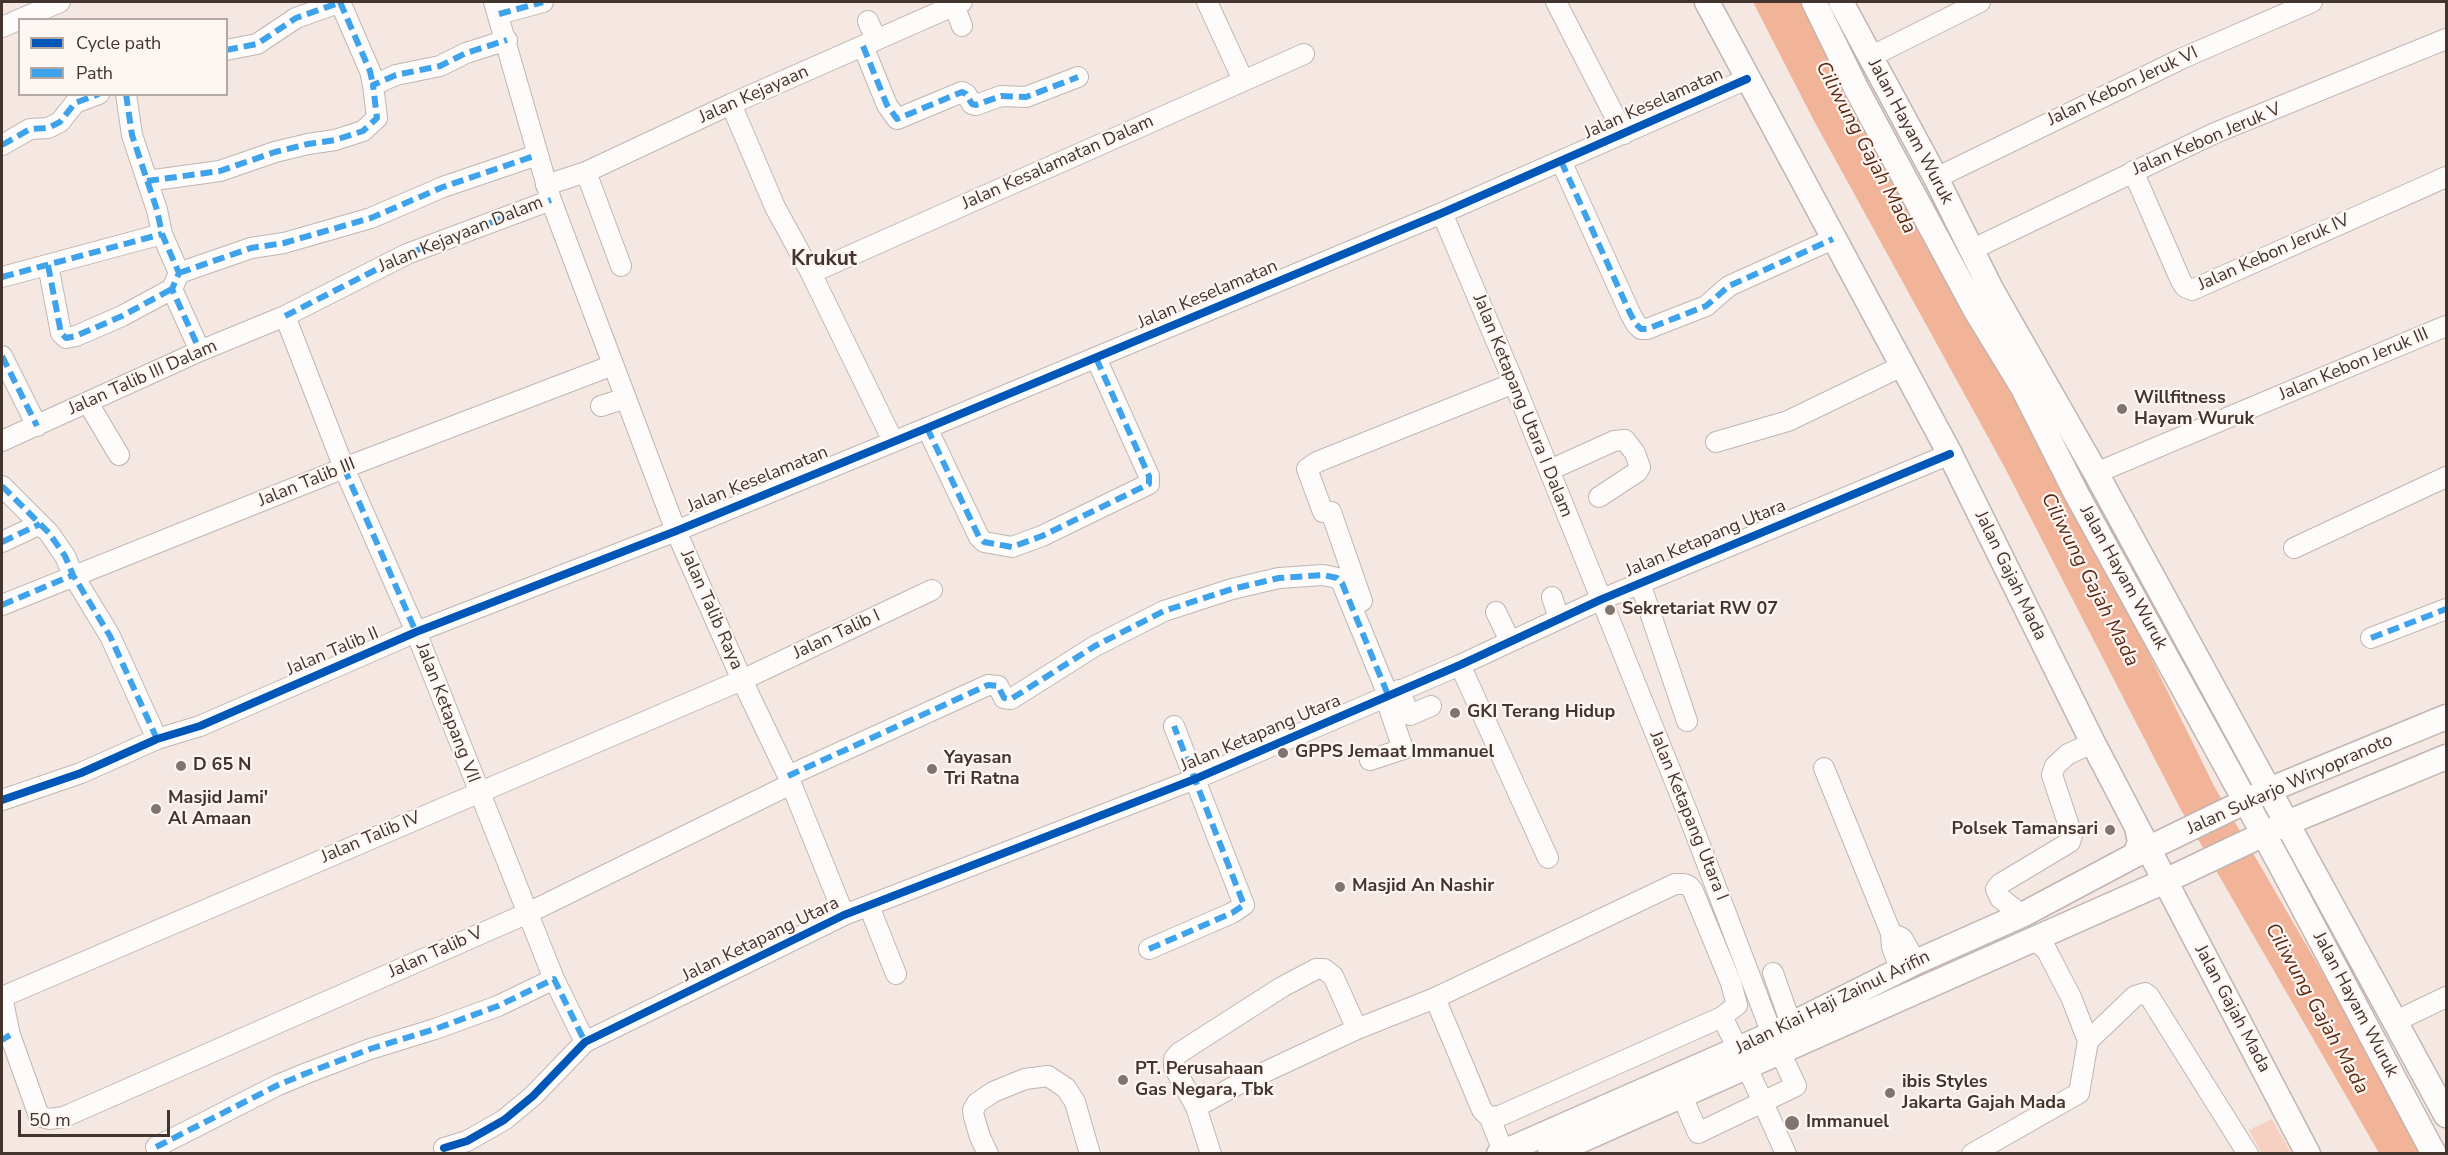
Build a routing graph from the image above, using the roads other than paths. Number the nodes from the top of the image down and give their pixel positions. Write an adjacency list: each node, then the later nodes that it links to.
1 (60, 2): 13 (street)
2 (340, 2): 21 (street); 27 (street)
3 (543, 2): 12 (street)
4 (1207, 2): 25 (street)
5 (1556, 2): 31 (street)
6 (1707, 2): 26 (main road, Jalan Gajah Mada)
7 (1814, 2): 107 (main road, Jalan Hayam Wuruk)
8 (1841, 2): 23 (main road, Jalan Hayam Wuruk)
9 (1980, 2): 23 (street)
10 (2312, 2): 38 (street, Jalan Kebon Jeruk VI)
11 (958, 3): 16 (street); 20 (street, Jalan Kejayaan)
12 (497, 8): 19 (street, Jalan Kejayaan Dalam)
13 (23, 18)
14 (18, 20): 17 (street)
15 (868, 21): 20 (street)
16 (962, 26)
17 (2, 27)
18 (2446, 39): 35 (street, Jalan Kebon Jeruk V)
19 (507, 40): 27 (street); 33 (street, Jalan Kejayaan Dalam)
20 (870, 43): 24 (street); 30 (street, Jalan Kejayaan)
21 (228, 50)
22 (1304, 54): 25 (street, Jalan Kesalamatan Dalam)
23 (1870, 57): 38 (main road, Jalan Hayam Wuruk)
24 (1077, 76)
25 (1244, 80): 47 (street, Jalan Kesalamatan Dalam)
26 (1747, 80): 31 (street, Jalan Keselamatan); 43 (main road, Jalan Gajah Mada)
27 (373, 85): 39 (street)
28 (94, 96): 32 (street)
29 (126, 96): 39 (street)
30 (731, 104): 36 (street, Jalan Kejayaan); 47 (street)
31 (1624, 134): 34 (street, Jalan Keselamatan)
32 (2, 145)
33 (537, 155): 40 (street, Jalan Kejayaan Dalam); 49 (street)
34 (1562, 161): 41 (street, Jalan Keselamatan); 43 (street)
35 (2133, 171): 37 (street, Jalan Kebon Jeruk IV); 44 (street, Jalan Kebon Jeruk V)
36 (586, 172): 40 (street, Jalan Kejayaan); 46 (street)
37 (2446, 177)
38 (1936, 178): 44 (main road, Jalan Hayam Wuruk)
39 (147, 181): 42 (street)
40 (548, 193): 50 (street, Jalan Kejayaan Dalam); 55 (street, Jalan Talib Raya)
41 (1442, 213): 54 (street, Jalan Keselamatan); 57 (street, Jalan Ketapang Utara I Dalam)
42 (162, 234): 45 (street); 49 (street)
43 (1833, 239): 56 (main road, Jalan Gajah Mada)
44 (1971, 250): 70 (main road, Jalan Hayam Wuruk)
45 (48, 265): 48 (street); 49 (street)
46 (621, 266)
47 (811, 273): 64 (street)
48 (2, 277)
49 (176, 281): 52 (street)
50 (285, 316): 52 (street, Jalan Talib III Dalam); 68 (street, Jalan Ketapang VII)
51 (2444, 332): 70 (street, Jalan Kebon Jeruk III)
52 (200, 351): 59 (street, Jalan Talib III Dalam)
53 (2, 357): 61 (street)
54 (1096, 358): 62 (street, Jalan Keselamatan); 62 (street)
55 (613, 365): 58 (street, Jalan Talib Raya); 68 (street, Jalan Talib III)
56 (1902, 366): 65 (street); 66 (main road, Jalan Gajah Mada)
57 (1514, 383): 69 (street, Jalan Ketapang Utara I Dalam); 92 (street)
58 (626, 398): 60 (street); 75 (street, Jalan Talib Raya)
59 (88, 403): 61 (street, Jalan Talib III Dalam); 67 (street)
60 (601, 406)
61 (37, 426): 63 (street, Jalan Talib III Dalam)
62 (927, 428): 64 (street, Jalan Keselamatan)
63 (2, 441)
64 (893, 441): 75 (street, Jalan Keselamatan)
65 (1716, 442)
66 (1950, 454): 79 (street, Jalan Ketapang Utara); 98 (main road, Jalan Gajah Mada)
67 (119, 455)
68 (344, 468): 78 (street, Jalan Talib III); 87 (street, Jalan Ketapang VII)
69 (1550, 471): 73 (street); 82 (street, Jalan Ketapang Utara I Dalam)
70 (2096, 473): 104 (main road, Jalan Hayam Wuruk)
71 (2446, 477): 77 (street)
72 (2, 486): 74 (street)
73 (1599, 497)
74 (40, 524): 76 (street); 78 (street)
75 (676, 531): 87 (street, Jalan Talib II); 91 (street, Jalan Talib Raya)
76 (2, 543)
77 (2294, 548)
78 (73, 575): 83 (street, Jalan Talib III); 97 (street)
79 (1640, 583): 82 (street, Jalan Ketapang Utara); 95 (street)
80 (932, 590): 91 (street, Jalan Talib I)
81 (1552, 597): 86 (street)
82 (1600, 600): 86 (street, Jalan Ketapang Utara); 129 (street, Jalan Ketapang Utara I)
83 (2, 605)
84 (2446, 609): 88 (street)
85 (1496, 612): 89 (street)
86 (1559, 619): 89 (street, Jalan Ketapang Utara)
87 (416, 632): 97 (street, Jalan Talib II); 105 (street, Jalan Ketapang VII)
88 (2371, 639)
89 (1510, 642): 90 (street, Jalan Ketapang Utara)
90 (1460, 665): 92 (street, Jalan Ketapang Utara); 111 (street)
91 (742, 680): 103 (street, Jalan Talib Raya); 105 (street, Jalan Talib IV)
92 (1391, 693): 93 (street); 100 (street); 102 (street, Jalan Ketapang Utara); 103 (street, Jalan Talib V)
93 (1431, 706)
94 (2446, 717): 104 (main road, Jalan Sukarjo Wiryopranoto)
95 (1687, 721)
96 (1174, 726): 102 (street)
97 (157, 739): 106 (street, Jalan Talib II)
98 (2093, 743): 110 (main road, Jalan Gajah Mada); 116 (street)
99 (2446, 757): 108 (main road, Jalan Sukarjo Wiryopranoto)
100 (1370, 760)
101 (1824, 768): 119 (street)
102 (1195, 779): 113 (street, Jalan Ketapang Utara); 118 (street)
103 (790, 780): 114 (street, Jalan Talib V); 115 (street, Jalan Talib Raya)
104 (2269, 790): 107 (main road, Jalan Sukarjo Wiryopranoto); 108 (main road, Jalan Hayam Wuruk)
105 (478, 792): 114 (street, Jalan Ketapang VII); 123 (street, Jalan Talib IV)
106 (2, 800)
107 (2239, 805): 109 (main road, Jalan Hayam Wuruk); 110 (main road, Jalan Sukarjo Wiryopranoto)
108 (2287, 823): 109 (main road, Jalan Sukarjo Wiryopranoto); 127 (main road, Jalan Hayam Wuruk)
109 (2257, 837): 112 (main road, Jalan Sukarjo Wiryopranoto); 150 (main road, Jalan Hayam Wuruk)
110 (2142, 852): 112 (main road, Jalan Gajah Mada); 116 (main road, Jalan Kiai Haji Zainul Arifin)
111 (1548, 858)
112 (2165, 881): 117 (main road, Jalan Kiai Haji Zainul Arifin); 149 (main road, Jalan Gajah Mada)
113 (869, 906): 115 (street, Jalan Ketapang Utara); 121 (street)
114 (528, 913): 122 (street, Jalan Ketapang VII); 130 (street, Jalan Talib V)
115 (844, 915): 132 (street, Jalan Ketapang Utara)
116 (2022, 915): 117 (main road); 119 (main road, Jalan Kiai Haji Zainul Arifin)
117 (2033, 940): 129 (main road, Jalan Kiai Haji Zainul Arifin); 131 (street)
118 (1149, 949)
119 (1908, 966): 129 (main road, Jalan Kiai Haji Zainul Arifin)
120 (1773, 973): 129 (street)
121 (896, 974)
122 (554, 979): 132 (street, Jalan Ketapang VII); 139 (street)
123 (2, 997): 130 (street)
124 (2446, 997): 127 (street)
125 (1435, 998): 126 (street); 128 (street); 138 (street)
126 (1722, 1017): 133 (street); 138 (street)
127 (2396, 1021): 137 (main road, Jalan Hayam Wuruk)
128 (1357, 1029): 136 (street); 136 (street)
129 (1781, 1036): 133 (main road, Jalan Kiai Haji Zainul Arifin); 135 (street)
130 (6, 1037)
131 (2088, 1041): 147 (street); 148 (street)
132 (585, 1042): 140 (street, Jalan Ketapang Utara)
133 (1742, 1058): 134 (main road, Jalan Kiai Haji Zainul Arifin); 135 (street); 141 (main road, Jalan Kiai Haji Zainul Arifin)
134 (1682, 1096): 135 (street); 145 (main road, Jalan Kiai Haji Zainul Arifin)
135 (1763, 1102): 146 (street)
136 (1196, 1107): 144 (street)
137 (2445, 1109)
138 (1490, 1118): 141 (street)
139 (156, 1148)
140 (444, 1148)
141 (1502, 1153)
142 (988, 1154): 143 (street)
143 (1090, 1154)
144 (1211, 1154)
145 (1550, 1154)
146 (1786, 1154)
147 (1972, 1154)
148 (2248, 1154)
149 (2308, 1154)
150 (2434, 1154)

